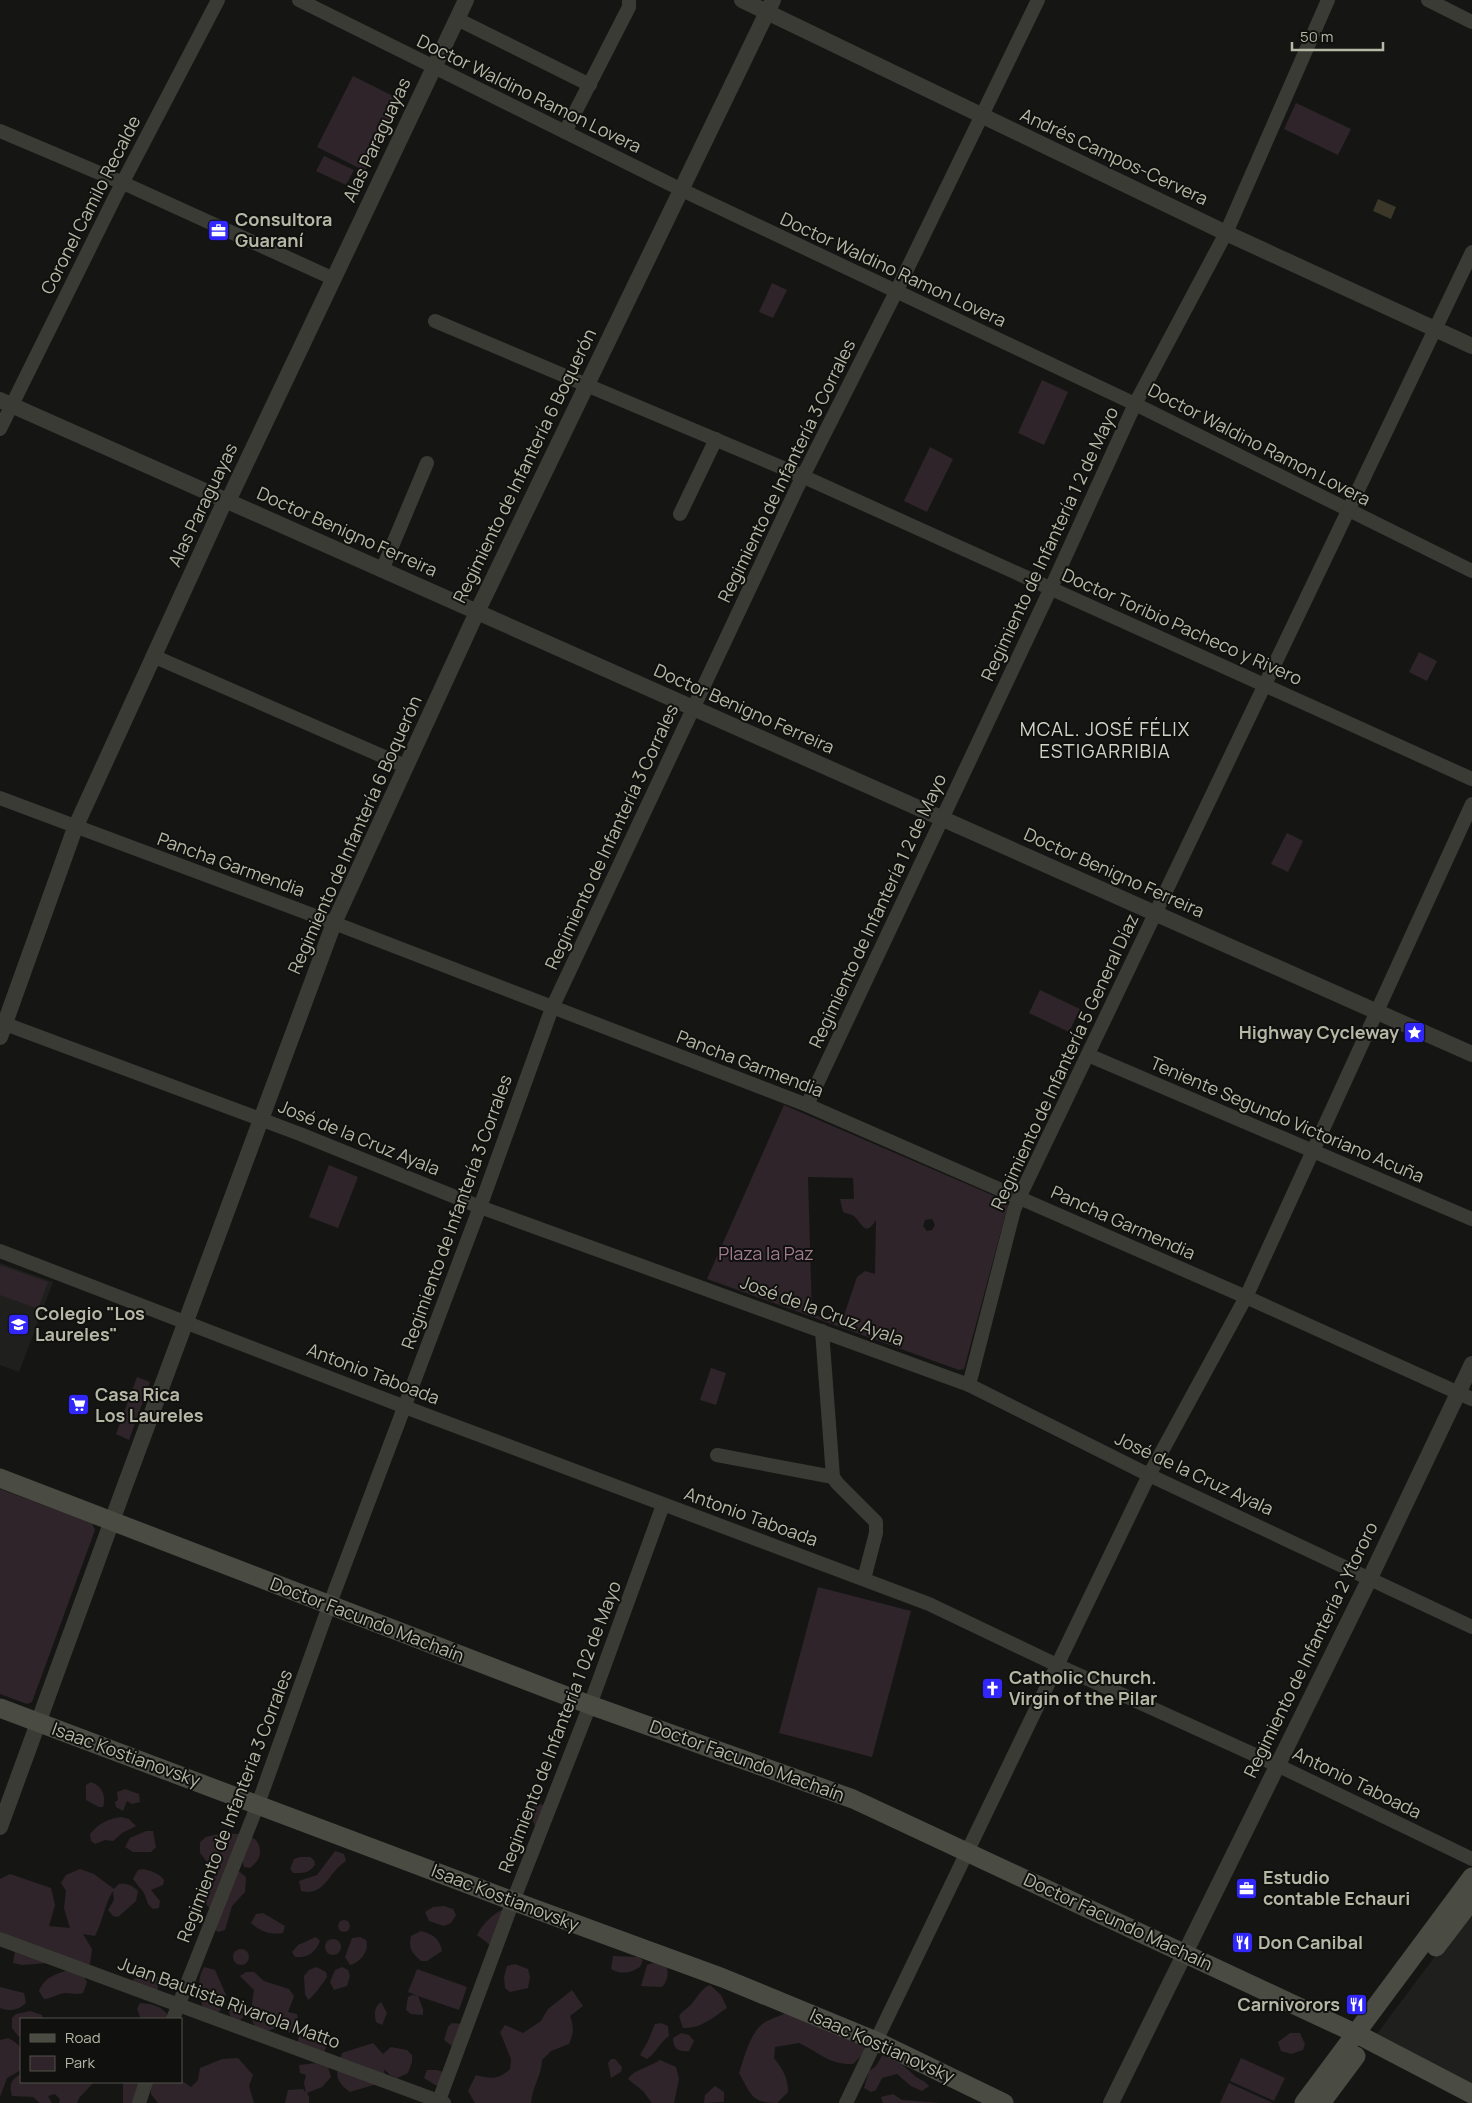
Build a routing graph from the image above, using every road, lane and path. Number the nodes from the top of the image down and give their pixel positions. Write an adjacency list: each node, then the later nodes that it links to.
1 (218, 0): 17 (street, Coronel Camilo Recalde)
2 (299, 0): 12 (street, Doctor Waldino Ramon Lovera)
3 (466, 0): 10 (street, Alas Paraguayas)
4 (629, 0): 13 (street)
5 (742, 0): 9 (street, Andrés Campos-Cervera)
6 (1038, 0): 14 (street, Regimiento de Infantería 3 Corrales)
7 (1328, 0): 19 (street, Regimiento de Infantería 1 2 de Mayo)
8 (1428, 0): 11 (street)
9 (770, 6): 14 (street, Andrés Campos-Cervera); 18 (street, Regimiento de Infantería 6 Boquerón)
10 (457, 19): 12 (street, Alas Paraguayas); 13 (street)
11 (1472, 22)
12 (433, 68): 16 (street, Doctor Waldino Ramon Lovera); 21 (street, Alas Paraguayas)
13 (590, 85): 16 (street)
14 (981, 116): 19 (street, Andrés Campos-Cervera); 22 (street, Regimiento de Infantería 3 Corrales)
15 (0, 131): 17 (street)
16 (565, 132): 18 (street, Doctor Waldino Ramon Lovera)
17 (123, 183): 21 (street); 27 (street, Coronel Camilo Recalde)
18 (682, 190): 22 (street, Doctor Waldino Ramon Lovera); 26 (street, Regimiento de Infantería 6 Boquerón)
19 (1226, 233): 24 (street, Andrés Campos-Cervera); 28 (street, Regimiento de Infantería 1 2 de Mayo)
20 (1472, 252): 24 (street, Regimiento de Infantería 5 General Díaz)
21 (334, 279): 33 (street, Alas Paraguayas)
22 (896, 292): 28 (street, Doctor Waldino Ramon Lovera); 32 (street, Regimiento de Infantería 3 Corrales)
23 (435, 321): 26 (street, Doctor Toribio Pacheco y Rivero)
24 (1435, 328): 25 (street, Andrés Campos-Cervera); 34 (street, Regimiento de Infantería 5 General Díaz)
25 (1472, 346)
26 (586, 384): 30 (street, Doctor Toribio Pacheco y Rivero); 39 (street, Regimiento de Infantería 6 Boquerón)
27 (6, 403): 29 (street, Coronel Camilo Recalde); 33 (street, Doctor Benigno Ferreira)
28 (1135, 404): 34 (street, Doctor Waldino Ramon Lovera); 38 (street, Regimiento de Infantería 1 2 de Mayo)
29 (0, 428)
30 (716, 439): 32 (street, Doctor Toribio Pacheco y Rivero); 35 (street)
31 (426, 463): 36 (street)
32 (802, 476): 38 (street, Doctor Toribio Pacheco y Rivero); 42 (street, Regimiento de Infantería 3 Corrales)
33 (228, 501): 36 (street, Doctor Benigno Ferreira); 40 (street, Alas Paraguayas)
34 (1348, 511): 37 (street, Doctor Waldino Ramon Lovera); 41 (street, Regimiento de Infantería 5 General Díaz)
35 (680, 514)
36 (382, 570): 39 (street, Doctor Benigno Ferreira)
37 (1472, 572)
38 (1051, 588): 41 (street, Doctor Toribio Pacheco y Rivero); 47 (street, Regimiento de Infantería 1 2 de Mayo)
39 (477, 612): 42 (street, Doctor Benigno Ferreira); 43 (street, Regimiento de Infantería 6 Boquerón)
40 (153, 656): 43 (street); 48 (street, Alas Paraguayas)
41 (1266, 685): 44 (street, Doctor Toribio Pacheco y Rivero); 49 (street, Regimiento de Infantería 5 General Díaz)
42 (693, 708): 47 (street, Doctor Benigno Ferreira); 51 (street, Regimiento de Infantería 3 Corrales)
43 (405, 766): 50 (street, Regimiento de Infantería 6 Boquerón)
44 (1472, 779)
45 (0, 798): 48 (street, Pancha Garmendia)
46 (1472, 804): 52 (street)
47 (943, 818): 49 (street, Doctor Benigno Ferreira); 56 (street, Regimiento de Infantería 1 2 de Mayo)
48 (75, 828): 50 (street, Pancha Garmendia); 53 (street, Alas Paraguayas)
49 (1155, 913): 52 (street, Doctor Benigno Ferreira); 55 (street, Regimiento de Infantería 5 General Díaz)
50 (334, 923): 51 (street, Pancha Garmendia); 57 (street, Regimiento de Infantería 6 Boquerón)
51 (552, 1008): 56 (street, Pancha Garmendia); 60 (street, Regimiento de Infantería 3 Corrales)
52 (1377, 1012): 54 (street, Doctor Benigno Ferreira); 58 (street)
53 (2, 1027): 57 (street, José de la Cruz Ayala)
54 (1472, 1054)
55 (1088, 1055): 58 (street, Teniente Segundo Victoriano Acuña); 59 (street, Regimiento de Infantería 5 General Díaz)
56 (807, 1105): 59 (street, Pancha Garmendia)
57 (260, 1119): 60 (street, José de la Cruz Ayala); 64 (street, Regimiento de Infantería 6 Boquerón)
58 (1313, 1151): 61 (street, Teniente Segundo Victoriano Acuña); 63 (street)
59 (1019, 1198): 63 (street, Pancha Garmendia); 67 (street, Regimiento de Infantería 5 General Díaz)
60 (480, 1207): 65 (street, José de la Cruz Ayala); 69 (street, Regimiento de Infantería 3 Corrales)
61 (1472, 1220)
62 (0, 1251): 64 (street, Antonio Taboada)
63 (1246, 1297): 68 (street, Pancha Garmendia); 71 (street)
64 (187, 1321): 69 (street, Antonio Taboada); 75 (street, Regimiento de Infantería 6 Boquerón)
65 (822, 1331): 67 (street, José de la Cruz Ayala); 72 (street)
66 (1472, 1364): 68 (street, Regimiento de Infantería 2 Ytororo)
67 (969, 1385): 71 (street, José de la Cruz Ayala)
68 (1465, 1396): 76 (street, Regimiento de Infantería 2 Ytororo)
69 (405, 1406): 74 (street, Antonio Taboada); 78 (street, Regimiento de Infantería 3 Corrales)
70 (717, 1455): 72 (street)
71 (1149, 1474): 76 (street, José de la Cruz Ayala); 80 (street)
72 (833, 1477): 77 (street)
73 (0, 1478): 75 (main road, Doctor Facundo Machaín)
74 (663, 1505): 77 (street, Antonio Taboada); 81 (street, Regimiento de Infanteria 1 02 de Mayo)
75 (112, 1521): 78 (main road, Doctor Facundo Machaín); 83 (street, Regimiento de Infantería 6 Boquerón)
76 (1370, 1578): 79 (street, José de la Cruz Ayala); 84 (street, Regimiento de Infantería 2 Ytororo)
77 (864, 1579): 80 (street, Antonio Taboada)
78 (329, 1606): 81 (main road, Doctor Facundo Machaín); 85 (street, Regimiento de Infanteria 3 Corrales)
79 (1472, 1627)
80 (1057, 1665): 84 (street, Antonio Taboada); 87 (street)
81 (590, 1705): 87 (main road, Doctor Facundo Machaín); 91 (street, Regimiento de Infanteria 1 02 de Mayo)
82 (0, 1708): 83 (main road, Isaac Kostianovsky)
83 (37, 1722): 85 (main road, Isaac Kostianovsky); 86 (street, Regimiento de Infantería 6 Boquerón)
84 (1277, 1765): 88 (street, Antonio Taboada); 93 (street, Regimiento de Infantería 2 Ytororo)
85 (258, 1804): 91 (main road, Isaac Kostianovsky); 94 (street, Regimiento de Infanteria 3 Corrales)
86 (0, 1827)
87 (968, 1852): 93 (main road, Doctor Facundo Machaín); 97 (street)
88 (1472, 1859)
89 (1472, 1877): 96 (main road)
90 (1472, 1900): 96 (main road)
91 (513, 1901): 97 (main road, Isaac Kostianovsky); 100 (street, Regimiento de Infanteria 1 02 de Mayo)
92 (0, 1939): 94 (street, Juan Bautista Rivarola Matto)
93 (1185, 1954): 96 (main road, Doctor Facundo Machaín); 104 (street, Regimiento de Infantería 2 Ytororo)
94 (180, 2004): 95 (street, Regimiento de Infanteria 3 Corrales); 100 (street, Juan Bautista Rivarola Matto)
95 (173, 2018)
96 (1362, 2037): 99 (main road, Doctor Facundo Machaín); 105 (main road); 106 (main road)
97 (876, 2041): 102 (street); 103 (main road, Isaac Kostianovsky)
98 (146, 2083): 101 (street)
99 (1472, 2094)
100 (440, 2102)
101 (139, 2103)
102 (846, 2103)
103 (1004, 2103)
104 (1111, 2103)
105 (1304, 2103)
106 (1321, 2103)

